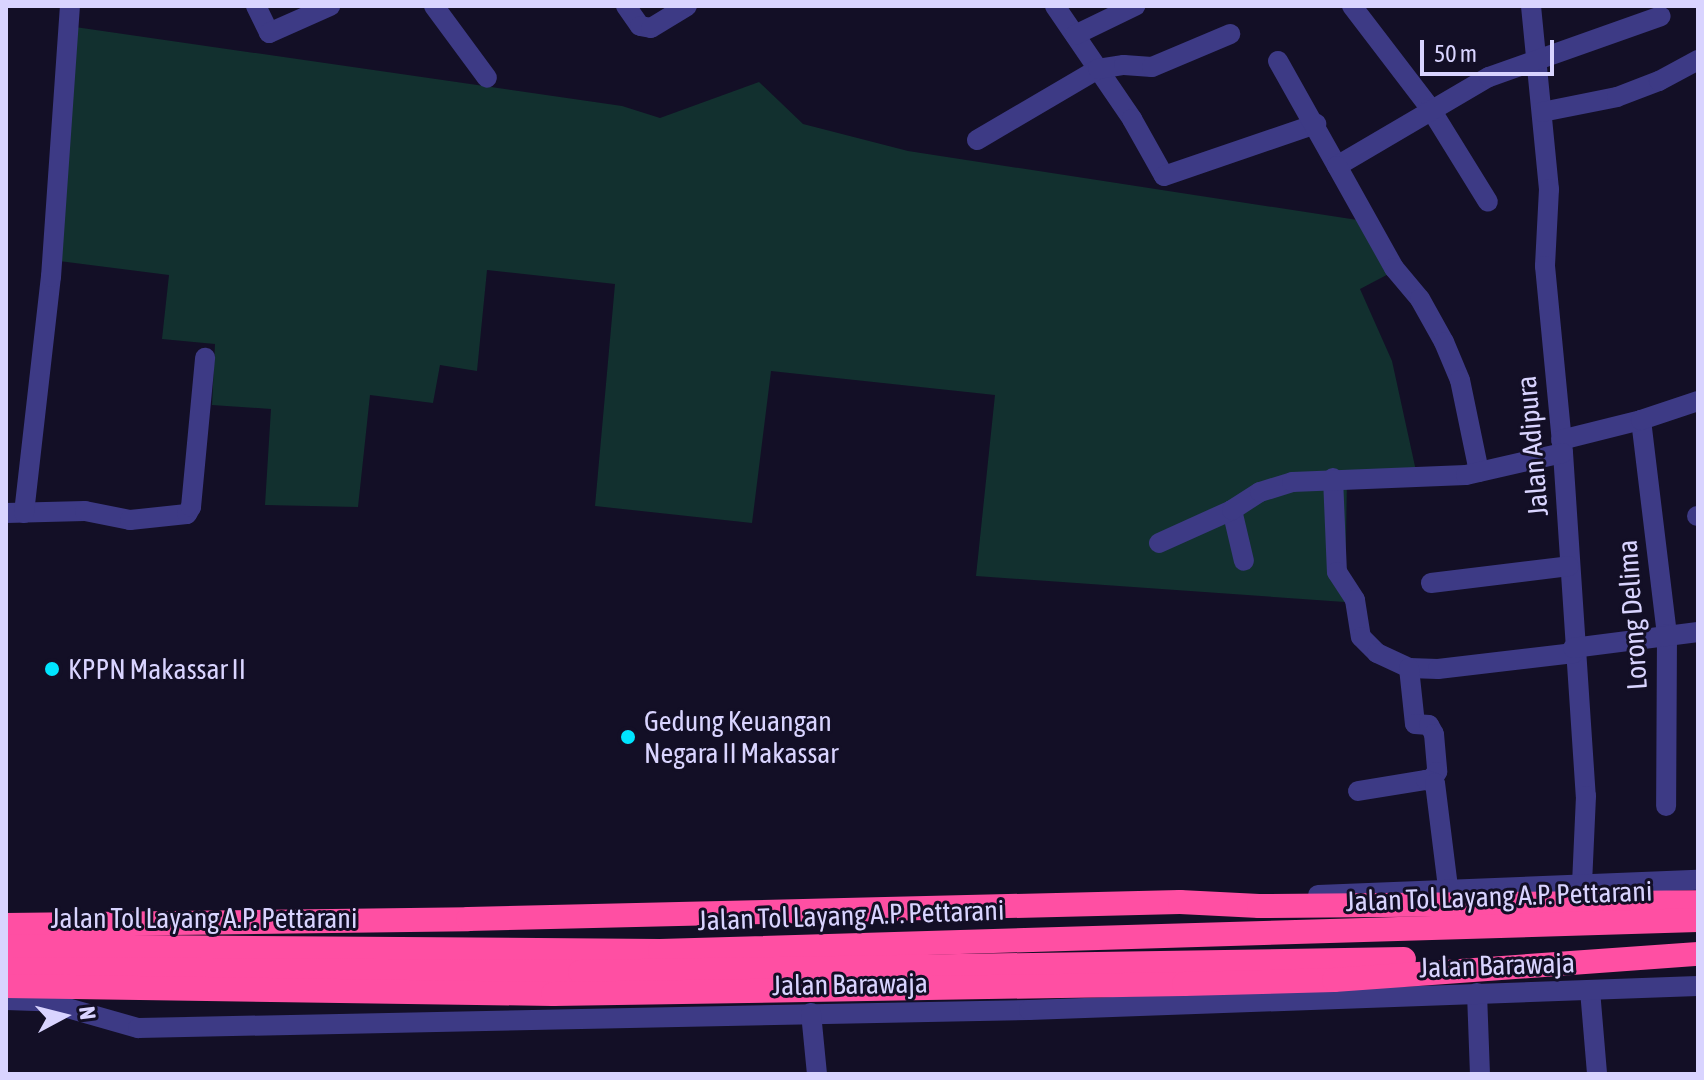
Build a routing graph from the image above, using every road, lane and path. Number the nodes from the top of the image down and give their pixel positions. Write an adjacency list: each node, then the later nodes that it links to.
1 (70, 6): 32 (street)
2 (256, 6): 3 (street)
3 (330, 6)
4 (434, 6): 18 (street)
5 (626, 6): 6 (street)
6 (687, 6)
7 (1055, 6): 13 (street)
8 (1135, 6): 13 (street)
9 (1352, 6): 19 (street)
10 (1531, 6): 14 (street, Jalan Adipura)
11 (1661, 16): 14 (street)
12 (1230, 34): 17 (street)
13 (1075, 35): 17 (street)
14 (1537, 58): 19 (street); 20 (street, Jalan Adipura)
15 (1698, 60): 20 (street)
16 (1278, 61): 21 (street)
17 (1098, 69): 21 (street); 22 (street)
18 (487, 78)
19 (1430, 108): 23 (street); 24 (street)
20 (1542, 112): 28 (street, Jalan Adipura)
21 (1316, 124): 23 (street)
22 (977, 140)
23 (1337, 166): 29 (street)
24 (1488, 202)
25 (205, 358): 32 (street)
26 (1698, 401): 27 (street)
27 (1641, 420): 28 (street); 38 (street, Lorong Delima)
28 (1562, 446): 29 (street); 35 (street, Jalan Adipura)
29 (1479, 472): 30 (street)
30 (1333, 478): 31 (street); 40 (street)
31 (1232, 510): 33 (street); 34 (street)
32 (15, 513)
33 (1159, 543)
34 (1244, 561)
35 (1569, 566): 36 (street); 39 (street, Jalan Adipura)
36 (1431, 583)
37 (1698, 632): 38 (street)
38 (1667, 634): 39 (street); 43 (street, Lorong Delima)
39 (1573, 651): 40 (street); 45 (street, Jalan Adipura)
40 (1409, 668): 41 (street)
41 (1430, 780): 42 (street); 46 (street)
42 (1358, 791)
43 (1666, 806)
44 (1698, 880): 45 (street)
45 (1582, 883): 46 (street)
46 (1448, 888): 47 (street)
47 (1180, 902): 48 (highway); 50 (highway)
48 (1698, 902)
49 (1698, 920): 51 (highway, Jalan Tol Layang A.P. Pettarani)
50 (6, 925)
51 (6, 946)
52 (1698, 953): 53 (highway, Jalan Tol Layang A.P. Pettarani); 54 (highway)
53 (6, 969)
54 (6, 986)
55 (1698, 986): 56 (street, Jalan Barawaja)
56 (1590, 990): 57 (street, Jalan Barawaja); 62 (street)
57 (1477, 993): 59 (street, Jalan Barawaja); 61 (street)
58 (6, 1000): 59 (street, Jalan Barawaja)
59 (811, 1013): 60 (street)
60 (817, 1074)
61 (1480, 1074)
62 (1597, 1074)

